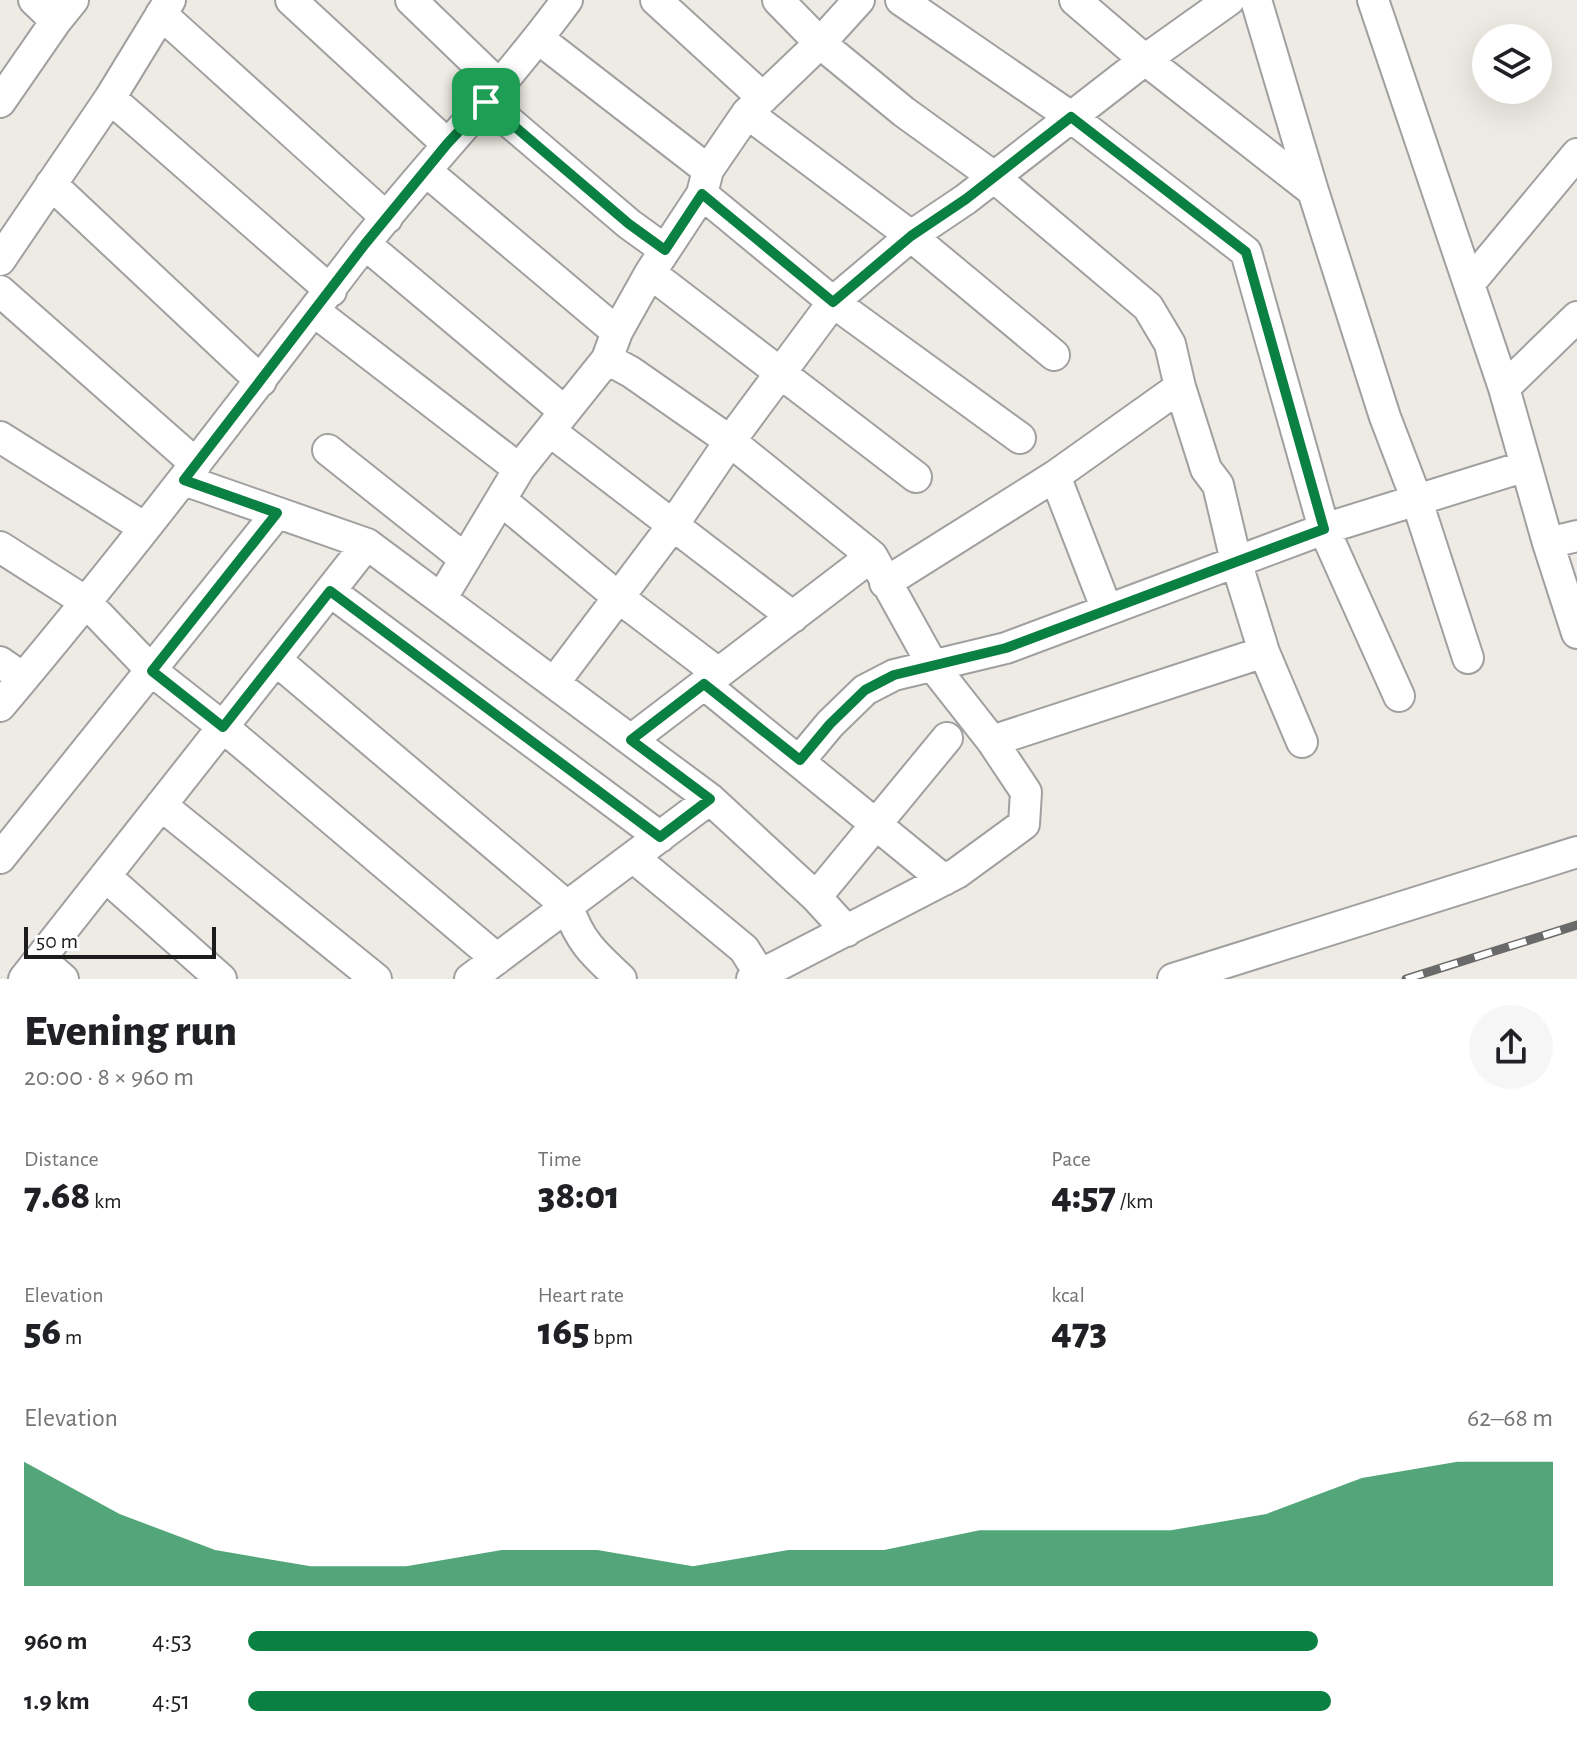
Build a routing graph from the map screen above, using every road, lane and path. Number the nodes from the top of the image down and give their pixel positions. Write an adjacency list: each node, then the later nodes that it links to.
1 (34, 0): 14 (street)
2 (291, 0): 23 (street)
3 (411, 0): 18 (street)
4 (656, 0): 21 (street)
5 (778, 0): 16 (street)
6 (859, 0): 16 (street)
7 (901, 0): 22 (street)
8 (1075, 0): 17 (street)
9 (1229, 0): 17 (street)
10 (1256, 0): 29 (street)
11 (1373, 0): 35 (street)
12 (561, 2): 15 (street)
13 (165, 7): 19 (street); 30 (street)
14 (65, 10): 20 (street)
15 (539, 39): 18 (street); 27 (street)
16 (820, 43): 21 (street); 26 (street)
17 (1146, 59): 22 (street); 29 (street)
18 (492, 93): 23 (street); 34 (street)
19 (110, 98): 28 (street); 37 (street)
20 (0, 102)
21 (755, 106): 27 (street); 31 (street)
22 (1071, 117): 26 (street); 61 (street)
23 (447, 144): 25 (street)
24 (1577, 154): 35 (street)
25 (426, 171): 30 (street); 40 (street)
26 (994, 177): 31 (street); 44 (street)
27 (705, 182): 34 (street); 38 (street)
28 (51, 184): 33 (street); 43 (street)
29 (1313, 191): 56 (street)
30 (387, 218): 32 (street)
31 (911, 236): 38 (street); 41 (street)
32 (365, 244): 37 (street); 46 (street)
33 (0, 260)
34 (658, 262): 40 (street); 42 (street)
35 (1469, 284): 45 (street)
36 (0, 291): 53 (street)
37 (322, 301): 43 (street); 52 (street)
38 (833, 302): 42 (street); 48 (street)
39 (1577, 317): 45 (street)
40 (612, 346): 46 (street); 49 (street)
41 (1054, 355)
42 (782, 372): 49 (street); 55 (street)
43 (261, 381): 53 (street)
44 (1180, 387): 54 (street); 67 (street)
45 (1504, 388): 51 (street)
46 (557, 421): 52 (street); 59 (street)
47 (0, 437): 60 (street)
48 (1020, 438)
49 (730, 441): 59 (street); 65 (street)
50 (328, 450): 66 (street)
51 (1526, 466): 56 (street); 62 (street)
52 (519, 469): 57 (street)
53 (190, 472): 58 (street); 60 (street)
54 (1055, 476): 68 (street); 73 (street)
55 (916, 477)
56 (1416, 498): 61 (street); 77 (street)
57 (501, 500): 66 (street); 70 (street)
58 (277, 513): 63 (street); 81 (street)
59 (673, 525): 70 (street); 74 (street)
60 (145, 528): 72 (street)
61 (1324, 529): 67 (street); 84 (street)
62 (1562, 539): 75 (street)
63 (367, 544): 69 (street); 71 (street)
64 (0, 547): 72 (street)
65 (872, 556): 68 (street); 74 (street)
66 (465, 559): 71 (street)
67 (1236, 561): 73 (street); 76 (street)
68 (885, 583): 79 (street)
69 (330, 591): 78 (street); 95 (street)
70 (618, 597): 82 (street); 83 (street)
71 (441, 599): 83 (street)
72 (86, 602): 80 (street); 81 (street)
73 (1107, 610): 79 (street)
74 (793, 617): 82 (street)
75 (1577, 633)
76 (1264, 652): 89 (street); 90 (street)
77 (1468, 658)
78 (276, 660): 86 (street); 102 (street)
79 (933, 666): 89 (street); 91 (street)
80 (12, 670): 85 (street)
81 (152, 671): 86 (street); 98 (street)
82 (711, 679): 88 (street); 91 (street)
83 (554, 683): 88 (street)
84 (1399, 696)
85 (0, 706)
86 (223, 727): 93 (street); 104 (street)
87 (947, 738): 94 (street)
88 (631, 740): 92 (street)
89 (992, 741): 100 (street)
90 (1302, 742)
91 (800, 760): 94 (street)
92 (710, 799): 95 (street); 101 (street)
93 (161, 805): 99 (street); 109 (street)
94 (876, 823): 100 (street); 101 (street)
95 (660, 837): 97 (street)
96 (1577, 852): 112 (street)
97 (633, 857): 102 (street); 106 (street)
98 (0, 858)
99 (105, 876): 105 (street); 108 (street)
100 (944, 880): 103 (street)
101 (816, 897): 103 (street)
102 (568, 907): 104 (street); 111 (street)
103 (847, 931): 106 (street)
104 (497, 959): 110 (street)
105 (32, 969): 107 (street)
106 (757, 977)
107 (63, 979)
108 (221, 979)
109 (376, 979)
110 (470, 979)
111 (621, 979)
112 (1173, 979)

